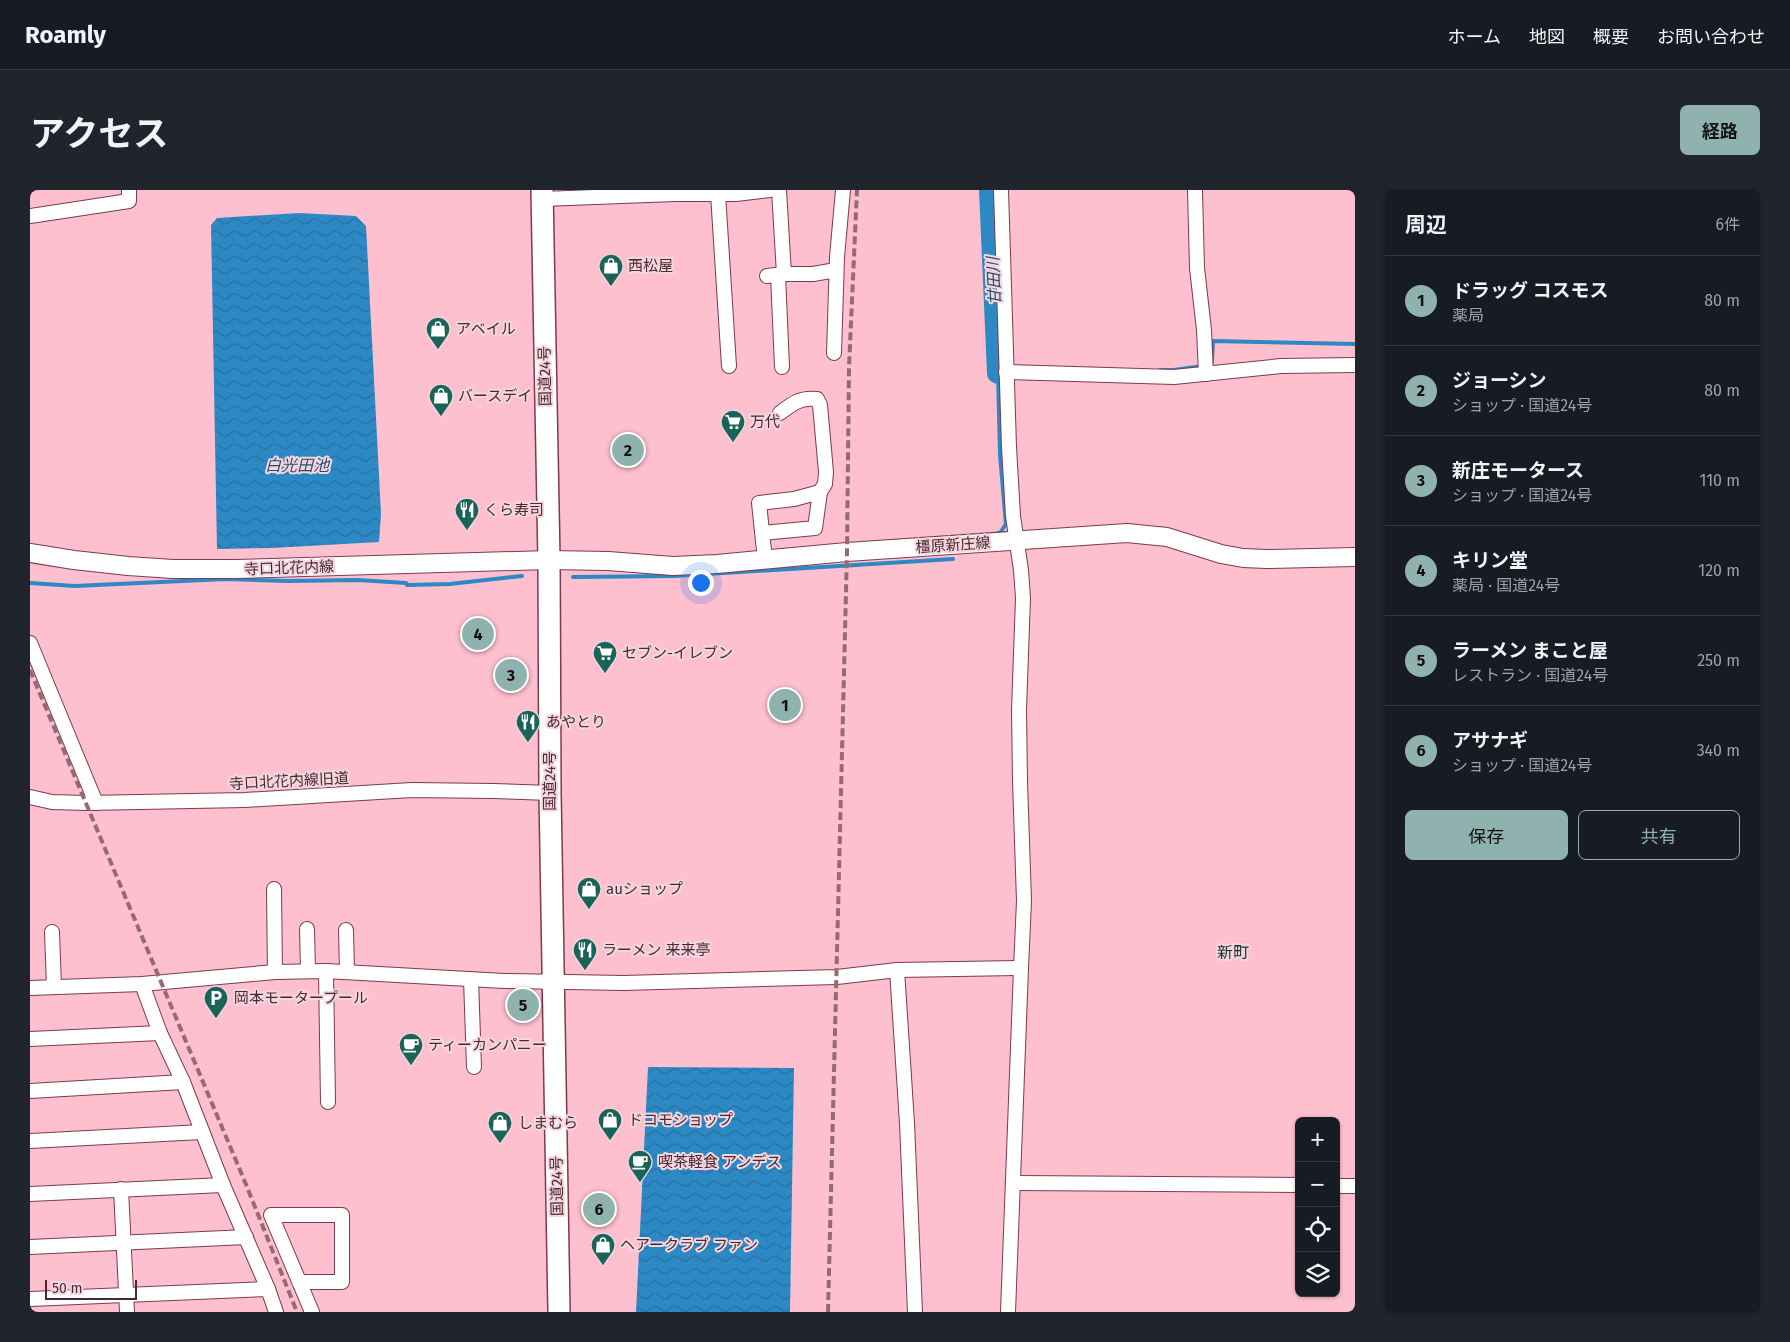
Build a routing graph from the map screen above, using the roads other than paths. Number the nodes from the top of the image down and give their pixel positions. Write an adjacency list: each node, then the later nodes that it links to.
1 (129, 190): 9 (street)
2 (770, 190): 7 (street)
3 (779, 190): 11 (street)
4 (843, 190): 10 (street)
5 (1000, 190): 16 (street)
6 (1195, 190): 17 (street)
7 (709, 193): 8 (street); 14 (street)
8 (542, 195): 24 (highway, 国道24号)
9 (30, 216)
10 (836, 270): 11 (street); 12 (street)
11 (776, 275): 15 (street)
12 (834, 353)
13 (1355, 365): 17 (street)
14 (729, 366)
15 (782, 367)
16 (1006, 372): 17 (street); 21 (street)
17 (1206, 374)
18 (780, 413): 19 (street)
19 (820, 492): 20 (street); 20 (street)
20 (762, 533): 25 (street)
21 (1016, 541): 23 (main road, 橿原新庄線); 25 (main road, 橿原新庄線); 34 (street)
22 (30, 553): 24 (main road, 寺口北花内線)
23 (1355, 557)
24 (549, 560): 25 (main road, 橿原新庄線); 27 (highway, 国道24号)
25 (764, 560)
26 (30, 643): 29 (street)
27 (550, 793): 29 (street, 寺口北花内線旧道); 41 (highway, 国道24号)
28 (30, 797): 29 (street, 寺口北花内線旧道)
29 (96, 803)
30 (274, 889): 38 (street)
31 (307, 928): 36 (street)
32 (346, 930): 39 (street)
33 (52, 932): 43 (street)
34 (1021, 968): 35 (street); 53 (street)
35 (897, 970): 41 (street); 71 (street)
36 (308, 971): 37 (street); 38 (street)
37 (326, 971): 39 (street); 50 (street)
38 (275, 972): 42 (street)
39 (347, 972): 40 (street)
40 (471, 979): 41 (street); 47 (street)
41 (553, 982): 70 (highway, 国道24号)
42 (142, 984): 43 (street); 45 (street)
43 (54, 987): 44 (street)
44 (30, 988)
45 (160, 1033): 46 (street); 48 (street)
46 (30, 1039)
47 (474, 1067)
48 (183, 1082): 49 (street); 51 (street)
49 (30, 1091)
50 (328, 1102)
51 (202, 1132): 52 (street); 54 (street)
52 (30, 1140)
53 (1013, 1183): 55 (street); 72 (street)
54 (223, 1185): 58 (street); 60 (street)
55 (1295, 1185)
56 (1340, 1186): 57 (street)
57 (1355, 1186)
58 (121, 1189): 59 (street); 61 (street)
59 (30, 1194)
60 (246, 1237): 61 (street); 64 (street)
61 (124, 1243): 62 (street); 65 (street)
62 (30, 1247)
63 (299, 1282): 63 (street); 69 (street)
64 (268, 1289): 65 (street); 68 (street)
65 (126, 1295): 66 (street); 67 (street)
66 (30, 1299)
67 (126, 1312)
68 (276, 1312)
69 (312, 1312)
70 (559, 1312)
71 (915, 1312)
72 (1008, 1312)

